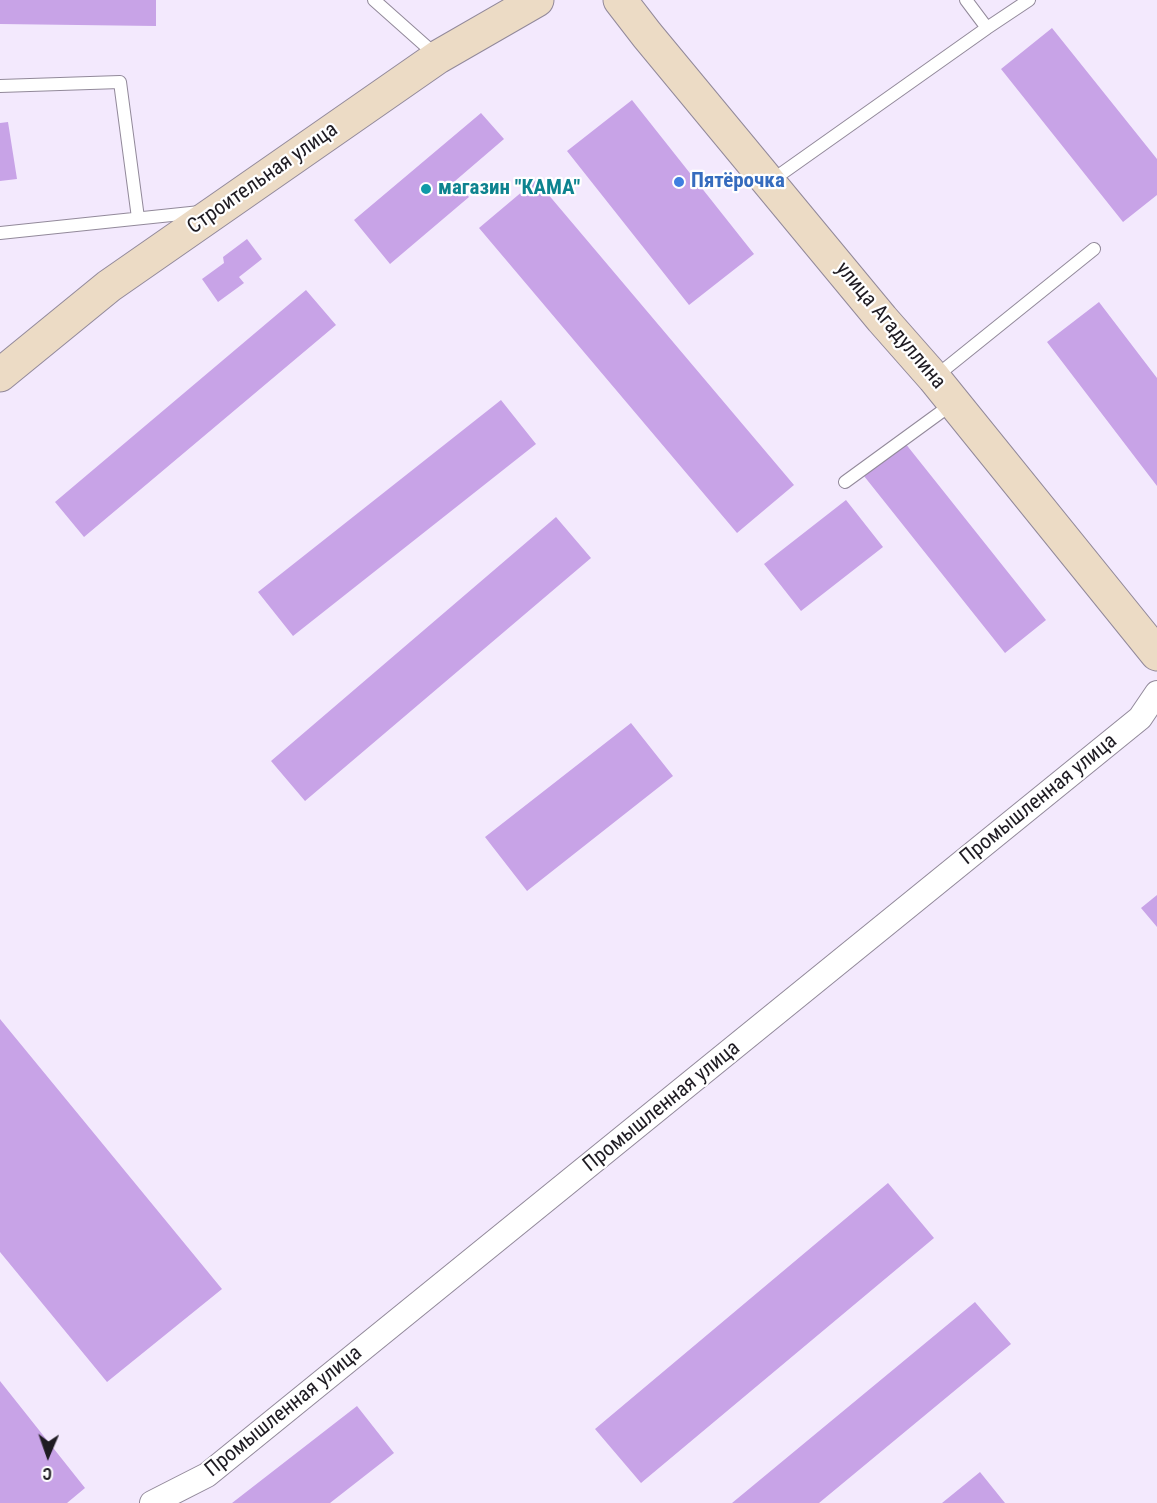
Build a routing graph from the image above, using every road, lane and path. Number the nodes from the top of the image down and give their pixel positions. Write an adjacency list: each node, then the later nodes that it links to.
1 (374, 0): 7 (lane)
2 (537, 0): 7 (main road, Строительная улица)
3 (620, 0): 9 (main road, улица Агадуллина)
4 (966, 0): 6 (lane)
5 (1029, 0): 6 (lane)
6 (987, 28): 9 (lane)
7 (438, 57): 10 (main road, Строительная улица)
8 (0, 86): 11 (lane)
9 (770, 182): 15 (main road, улица Агадуллина)
10 (219, 210): 11 (lane); 14 (main road, Строительная улица)
11 (138, 218): 12 (lane)
12 (0, 233)
13 (1094, 249): 15 (lane)
14 (0, 375)
15 (944, 390): 16 (lane); 17 (main road, улица Агадуллина)
16 (846, 482)
17 (1157, 654)
18 (1157, 693): 19 (street, Промышленная улица)
19 (152, 1503)

